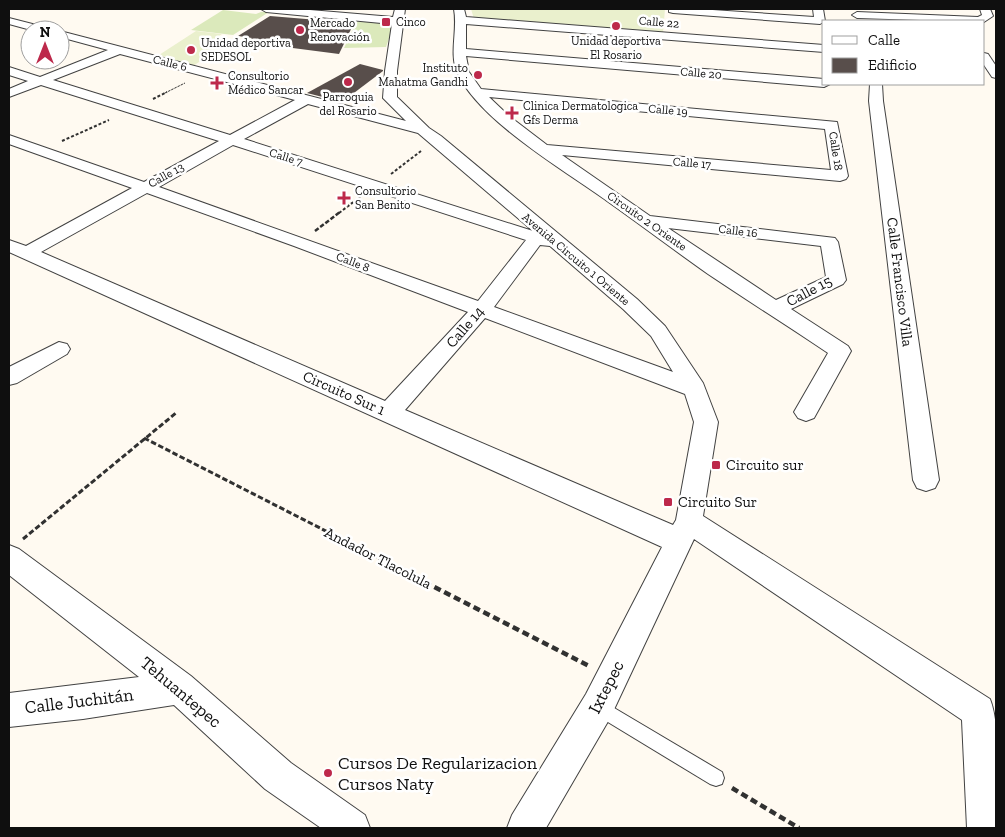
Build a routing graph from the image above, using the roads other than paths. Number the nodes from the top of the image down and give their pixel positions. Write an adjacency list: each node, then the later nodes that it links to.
1 (274, 9): 6 (street)
2 (818, 9): 9 (street)
3 (946, 9): 8 (street)
4 (985, 9): 8 (street)
5 (461, 14): 9 (street, Calle 22); 13 (street, Circuito 2 Oriente)
6 (400, 15): 22 (street, Avenida Circuito 1 Oriente)
7 (857, 15): 8 (street)
8 (953, 20)
9 (673, 21): 11 (street, Calle 22)
10 (70, 37): 12 (street, Calle 6)
11 (822, 49)
12 (119, 50): 15 (street); 20 (street, Calle 6)
13 (459, 52): 16 (street, Calle 20); 19 (street, Circuito 2 Oriente)
14 (9, 71): 15 (street, Calle 7)
15 (39, 81): 18 (street); 24 (street, Calle 7)
16 (822, 83)
17 (876, 85): 40 (street, Calle Francisco Villa)
18 (9, 92)
19 (475, 92): 21 (street, Calle 19); 25 (street, Circuito 2 Oriente)
20 (307, 99): 22 (street, Calle 6); 24 (street, Calle 13)
21 (832, 125): 26 (street, Calle 18)
22 (424, 131): 31 (street, Avenida Circuito 1 Oriente)
23 (9, 139): 27 (street, Calle 8)
24 (230, 140): 27 (street, Calle 13); 29 (street, Calle 7)
25 (544, 149): 26 (street, Calle 17); 28 (street, Circuito 2 Oriente)
26 (840, 176)
27 (145, 187): 32 (street, Calle 13); 34 (street, Calle 8)
28 (647, 220): 30 (street, Calle 16); 33 (street, Circuito 2 Oriente)
29 (537, 237): 31 (street, Calle 7); 34 (street, Calle 14)
30 (829, 242): 33 (street, Calle 15)
31 (562, 247): 37 (street, Avenida Circuito 1 Oriente)
32 (18, 249): 39 (street, Circuito Sur 1)
33 (777, 308): 38 (street, Circuito 2 Oriente)
34 (481, 310): 37 (street, Calle 8); 39 (street, Calle 14)
35 (60, 349): 36 (street)
36 (9, 377)
37 (695, 390): 41 (street, Avenida Circuito 1 Oriente)
38 (806, 412)
39 (388, 413): 41 (street, Circuito Sur 1)
40 (926, 480)
41 (684, 531): 44 (street, Ixtepec); 45 (street, Circuito Sur 1)
42 (12, 551): 43 (street, Tehuantepec)
43 (179, 688): 46 (street, Calle Juchitán); 48 (street, Tehuantepec)
44 (605, 692): 47 (lane); 49 (street, Ixtepec)
45 (987, 708): 50 (street)
46 (9, 710)
47 (716, 778)
48 (352, 828)
49 (525, 828)
50 (986, 828)

